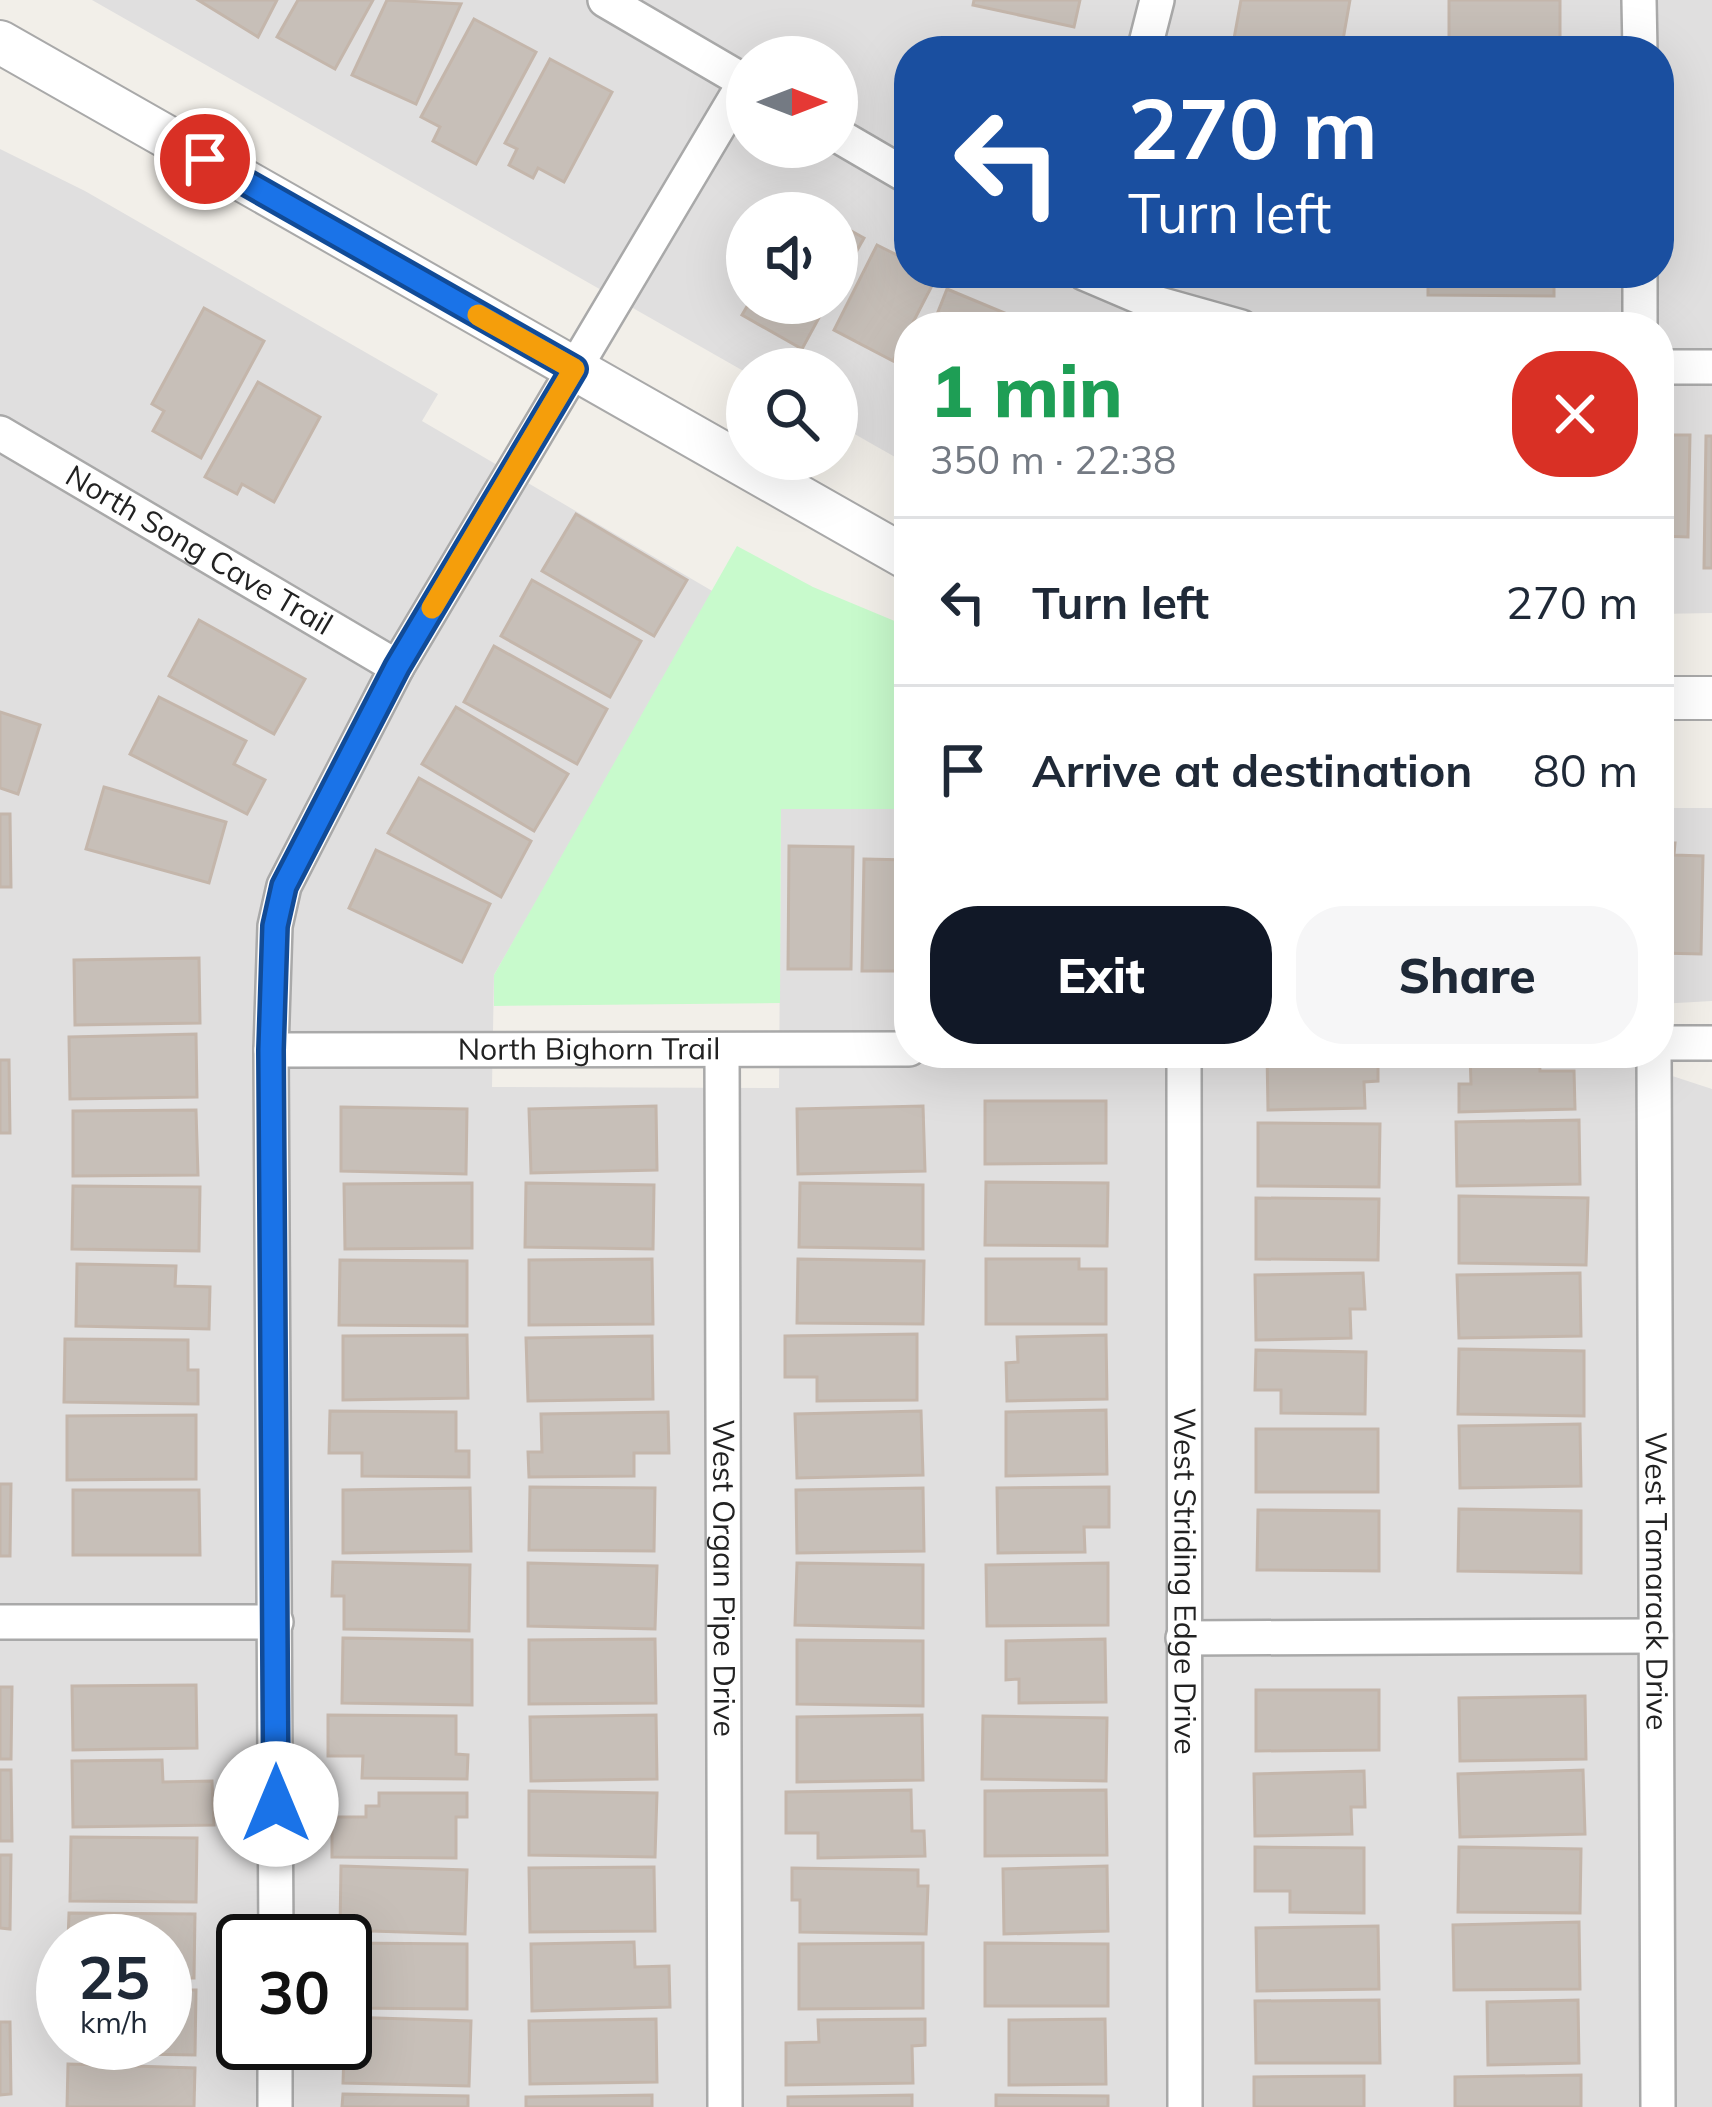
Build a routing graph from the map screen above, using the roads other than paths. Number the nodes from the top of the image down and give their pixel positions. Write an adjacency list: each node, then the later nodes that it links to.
1 (604, 0): 7 (street)
2 (1157, 0): 4 (street)
3 (1640, 0): 5 (street)
4 (1148, 36)
5 (1640, 36)
6 (0, 42): 15 (street)
7 (726, 71)
8 (726, 116): 15 (street)
9 (858, 147): 10 (street)
10 (894, 168)
11 (1119, 288): 12 (street)
12 (1188, 312)
13 (1674, 367): 14 (street)
14 (1712, 368)
15 (574, 369): 17 (street); 18 (street)
16 (0, 434): 18 (street, North Song Cave Trail)
17 (894, 550)
18 (397, 667): 24 (street)
19 (1674, 698): 20 (street)
20 (1712, 698)
21 (1674, 1043): 22 (street)
22 (1712, 1043)
23 (894, 1049): 25 (street, North Bighorn Trail)
24 (271, 1050): 25 (street, North Bighorn Trail); 29 (street)
25 (722, 1050): 35 (street, West Organ Pipe Drive)
26 (1184, 1068): 31 (street, West Striding Edge Drive)
27 (1654, 1068): 30 (street, West Tamarack Drive)
28 (0, 1622): 29 (street)
29 (276, 1622): 32 (street)
30 (1656, 1636): 31 (street); 37 (street, West Tamarack Drive)
31 (1183, 1638): 36 (street, West Striding Edge Drive)
32 (276, 1914)
33 (275, 2070): 34 (street)
34 (275, 2107)
35 (725, 2107)
36 (1185, 2107)
37 (1658, 2107)

